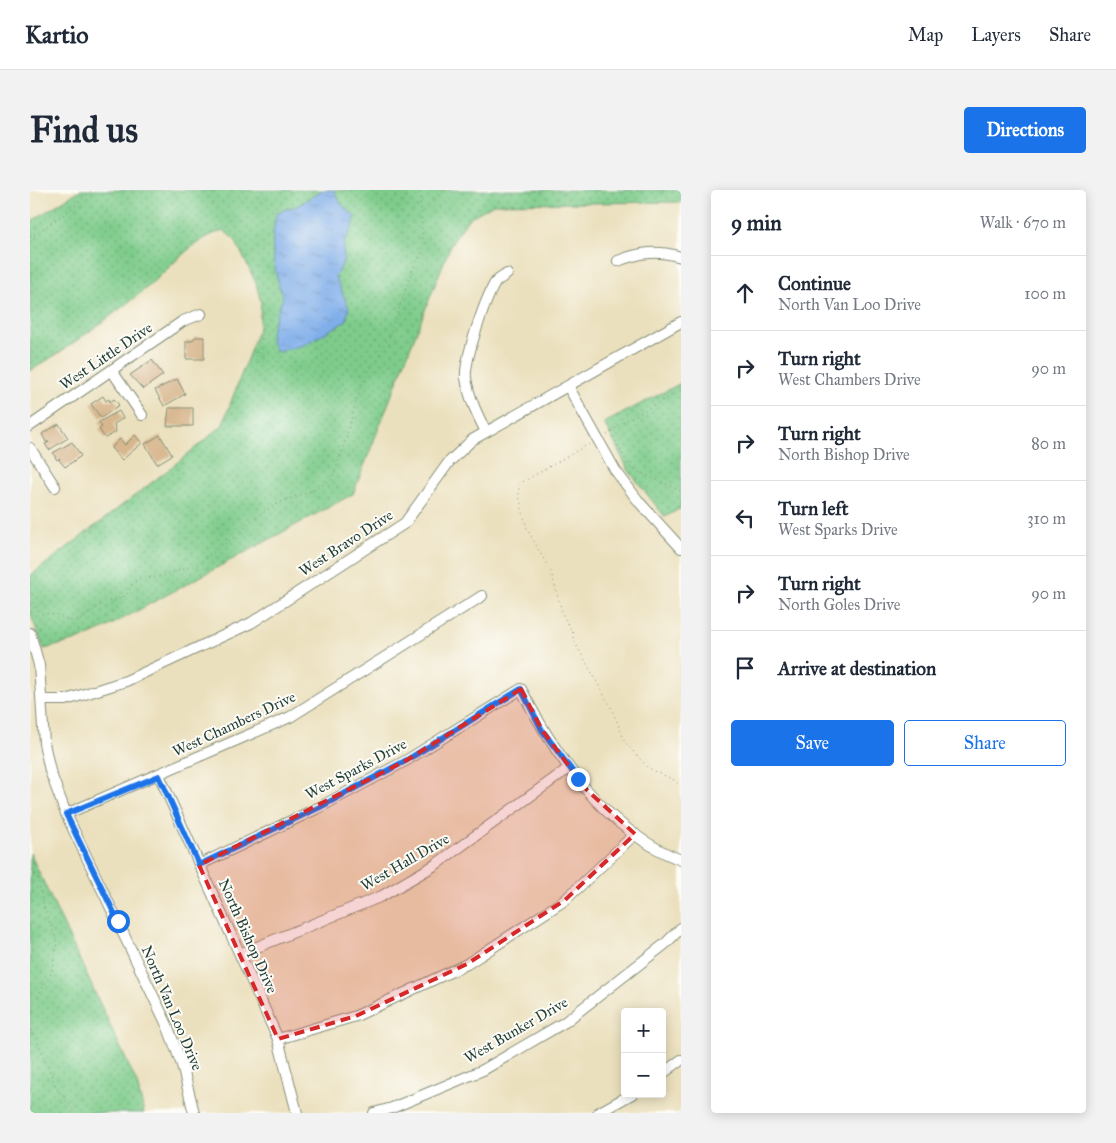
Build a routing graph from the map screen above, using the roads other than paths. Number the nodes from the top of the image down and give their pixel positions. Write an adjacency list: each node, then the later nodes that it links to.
1 (681, 257): 2 (street)
2 (618, 261)
3 (507, 274): 10 (street)
4 (201, 314): 6 (street, West Little Drive)
5 (681, 322): 7 (street, West Bravo Drive)
6 (112, 371): 8 (street); 9 (street, West Little Drive)
7 (568, 386): 10 (street, West Bravo Drive); 13 (street)
8 (142, 415)
9 (30, 426)
10 (486, 432): 16 (street, West Bravo Drive)
11 (30, 448): 12 (street)
12 (56, 487)
13 (681, 548)
14 (482, 596): 18 (street, West Chambers Drive)
15 (30, 633): 16 (street, North Van Loo Drive)
16 (42, 700): 19 (street, North Van Loo Drive)
17 (570, 768): 20 (street); 22 (street, West Sparks Drive); 24 (street, West Hall Drive)
18 (159, 776): 19 (street, West Chambers Drive); 22 (street, North Bishop Drive)
19 (66, 814): 29 (street, North Van Loo Drive)
20 (635, 834): 21 (street); 25 (street)
21 (681, 860)
22 (199, 865): 24 (street, North Bishop Drive)
23 (681, 928): 31 (street, West Bunker Drive)
24 (240, 954): 25 (street, North Bishop Drive)
25 (278, 1039): 30 (street, North Bishop Drive)
26 (681, 1060): 27 (street)
27 (666, 1071)
28 (625, 1098): 32 (street)
29 (194, 1113)
30 (297, 1113)
31 (374, 1113)
32 (598, 1113)

